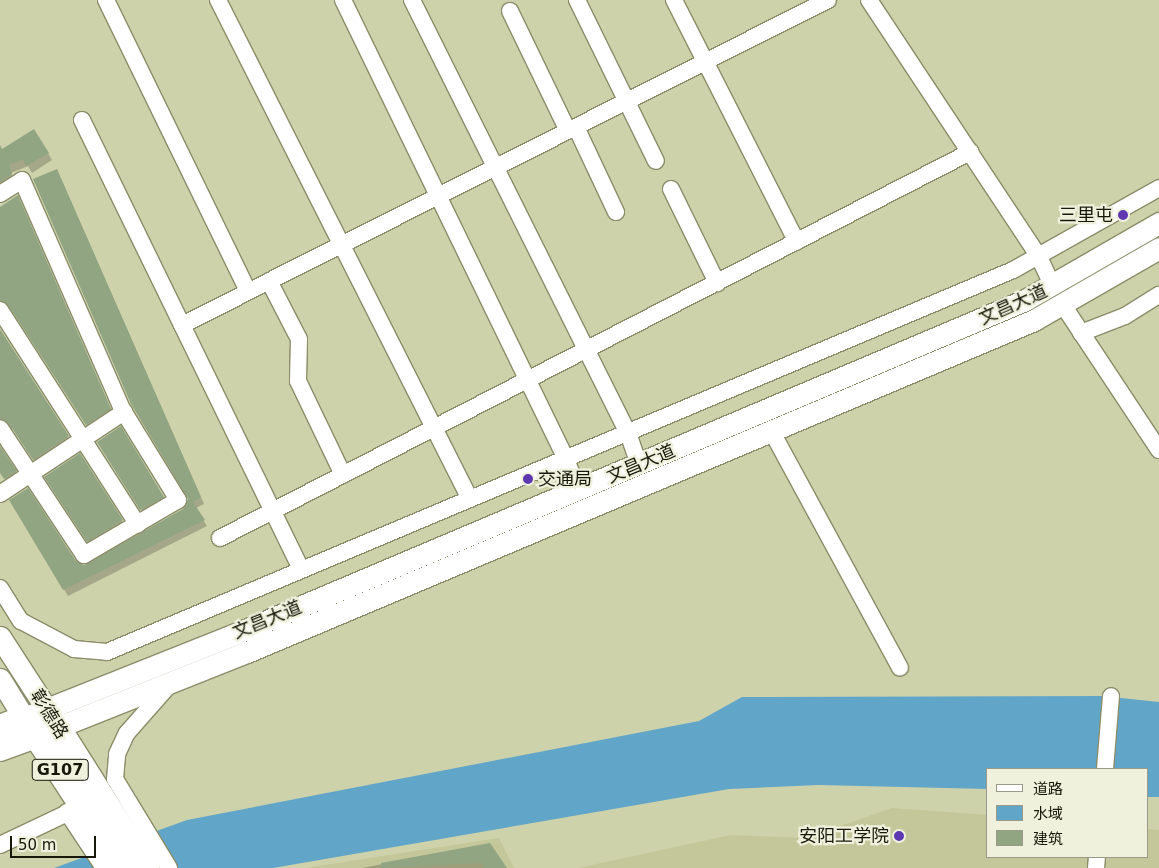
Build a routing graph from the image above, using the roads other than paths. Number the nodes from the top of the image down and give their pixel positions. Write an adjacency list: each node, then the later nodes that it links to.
1 (106, 0): 30 (street)
2 (218, 0): 24 (street)
3 (343, 0): 20 (street)
4 (412, 0): 16 (street)
5 (577, 0): 11 (street)
6 (674, 0): 10 (street)
7 (828, 0): 10 (street)
8 (869, 0): 14 (street)
9 (510, 11): 13 (street)
10 (706, 61): 11 (street); 23 (street)
11 (627, 101): 13 (street); 15 (street)
12 (82, 120): 34 (street)
13 (572, 129): 16 (street); 21 (street)
14 (970, 152): 23 (street); 26 (street)
15 (656, 161)
16 (495, 167): 20 (street); 36 (street)
17 (1159, 188): 26 (street)
18 (671, 189): 28 (street)
19 (0, 194): 38 (street)
20 (437, 196): 24 (street); 37 (street)
21 (616, 212)
22 (1159, 222): 29 (main road, 文昌大道)
23 (797, 242): 28 (street)
24 (341, 245): 27 (street); 40 (street)
25 (1159, 248): 32 (main road, 文昌大道)
26 (1039, 257): 29 (street); 42 (street)
27 (269, 281): 30 (street); 48 (street)
28 (718, 283): 36 (street)
29 (1053, 287): 46 (main road, 文昌大道)
30 (248, 291): 34 (street)
31 (1159, 295): 35 (street)
32 (1063, 306): 35 (street); 41 (main road, 文昌大道)
33 (0, 310): 43 (street)
34 (182, 325): 52 (street)
35 (1081, 333): 44 (street)
36 (586, 350): 37 (street); 42 (street)
37 (528, 380): 40 (street); 45 (street)
38 (124, 412): 43 (street); 53 (street)
39 (0, 428): 47 (street)
40 (434, 428): 48 (street); 51 (street)
41 (772, 432): 58 (street); 60 (main road, 文昌大道)
42 (628, 433): 45 (street); 46 (street)
43 (83, 439): 47 (street); 53 (street)
44 (1159, 450)
45 (566, 458): 49 (street); 51 (street)
46 (639, 465): 49 (main road, 文昌大道)
47 (30, 474): 50 (street); 53 (street)
48 (343, 475): 52 (street)
49 (578, 491): 62 (main road, 文昌大道)
50 (0, 494)
51 (470, 499): 55 (street)
52 (272, 511): 54 (street); 55 (street)
53 (138, 525)
54 (220, 538)
55 (301, 570): 56 (street)
56 (0, 588)
57 (0, 637): 62 (main road, 彰德路)
58 (900, 668)
59 (0, 679): 62 (main road, 彰德路)
60 (173, 681): 62 (main road, 文昌大道); 66 (street)
61 (1111, 699): 65 (street)
62 (41, 722): 63 (highway, 文昌大道); 64 (highway, 文昌大道 / G107); 66 (highway, 彰德路 / G107)
63 (0, 727)
64 (0, 750)
65 (1105, 768)
66 (94, 815): 67 (street); 68 (street); 69 (highway, 彰德路 / G107); 70 (highway, 彰德路 / G107); 71 (street)
67 (0, 845)
68 (104, 868)
69 (122, 868)
70 (147, 868)
71 (169, 868)

